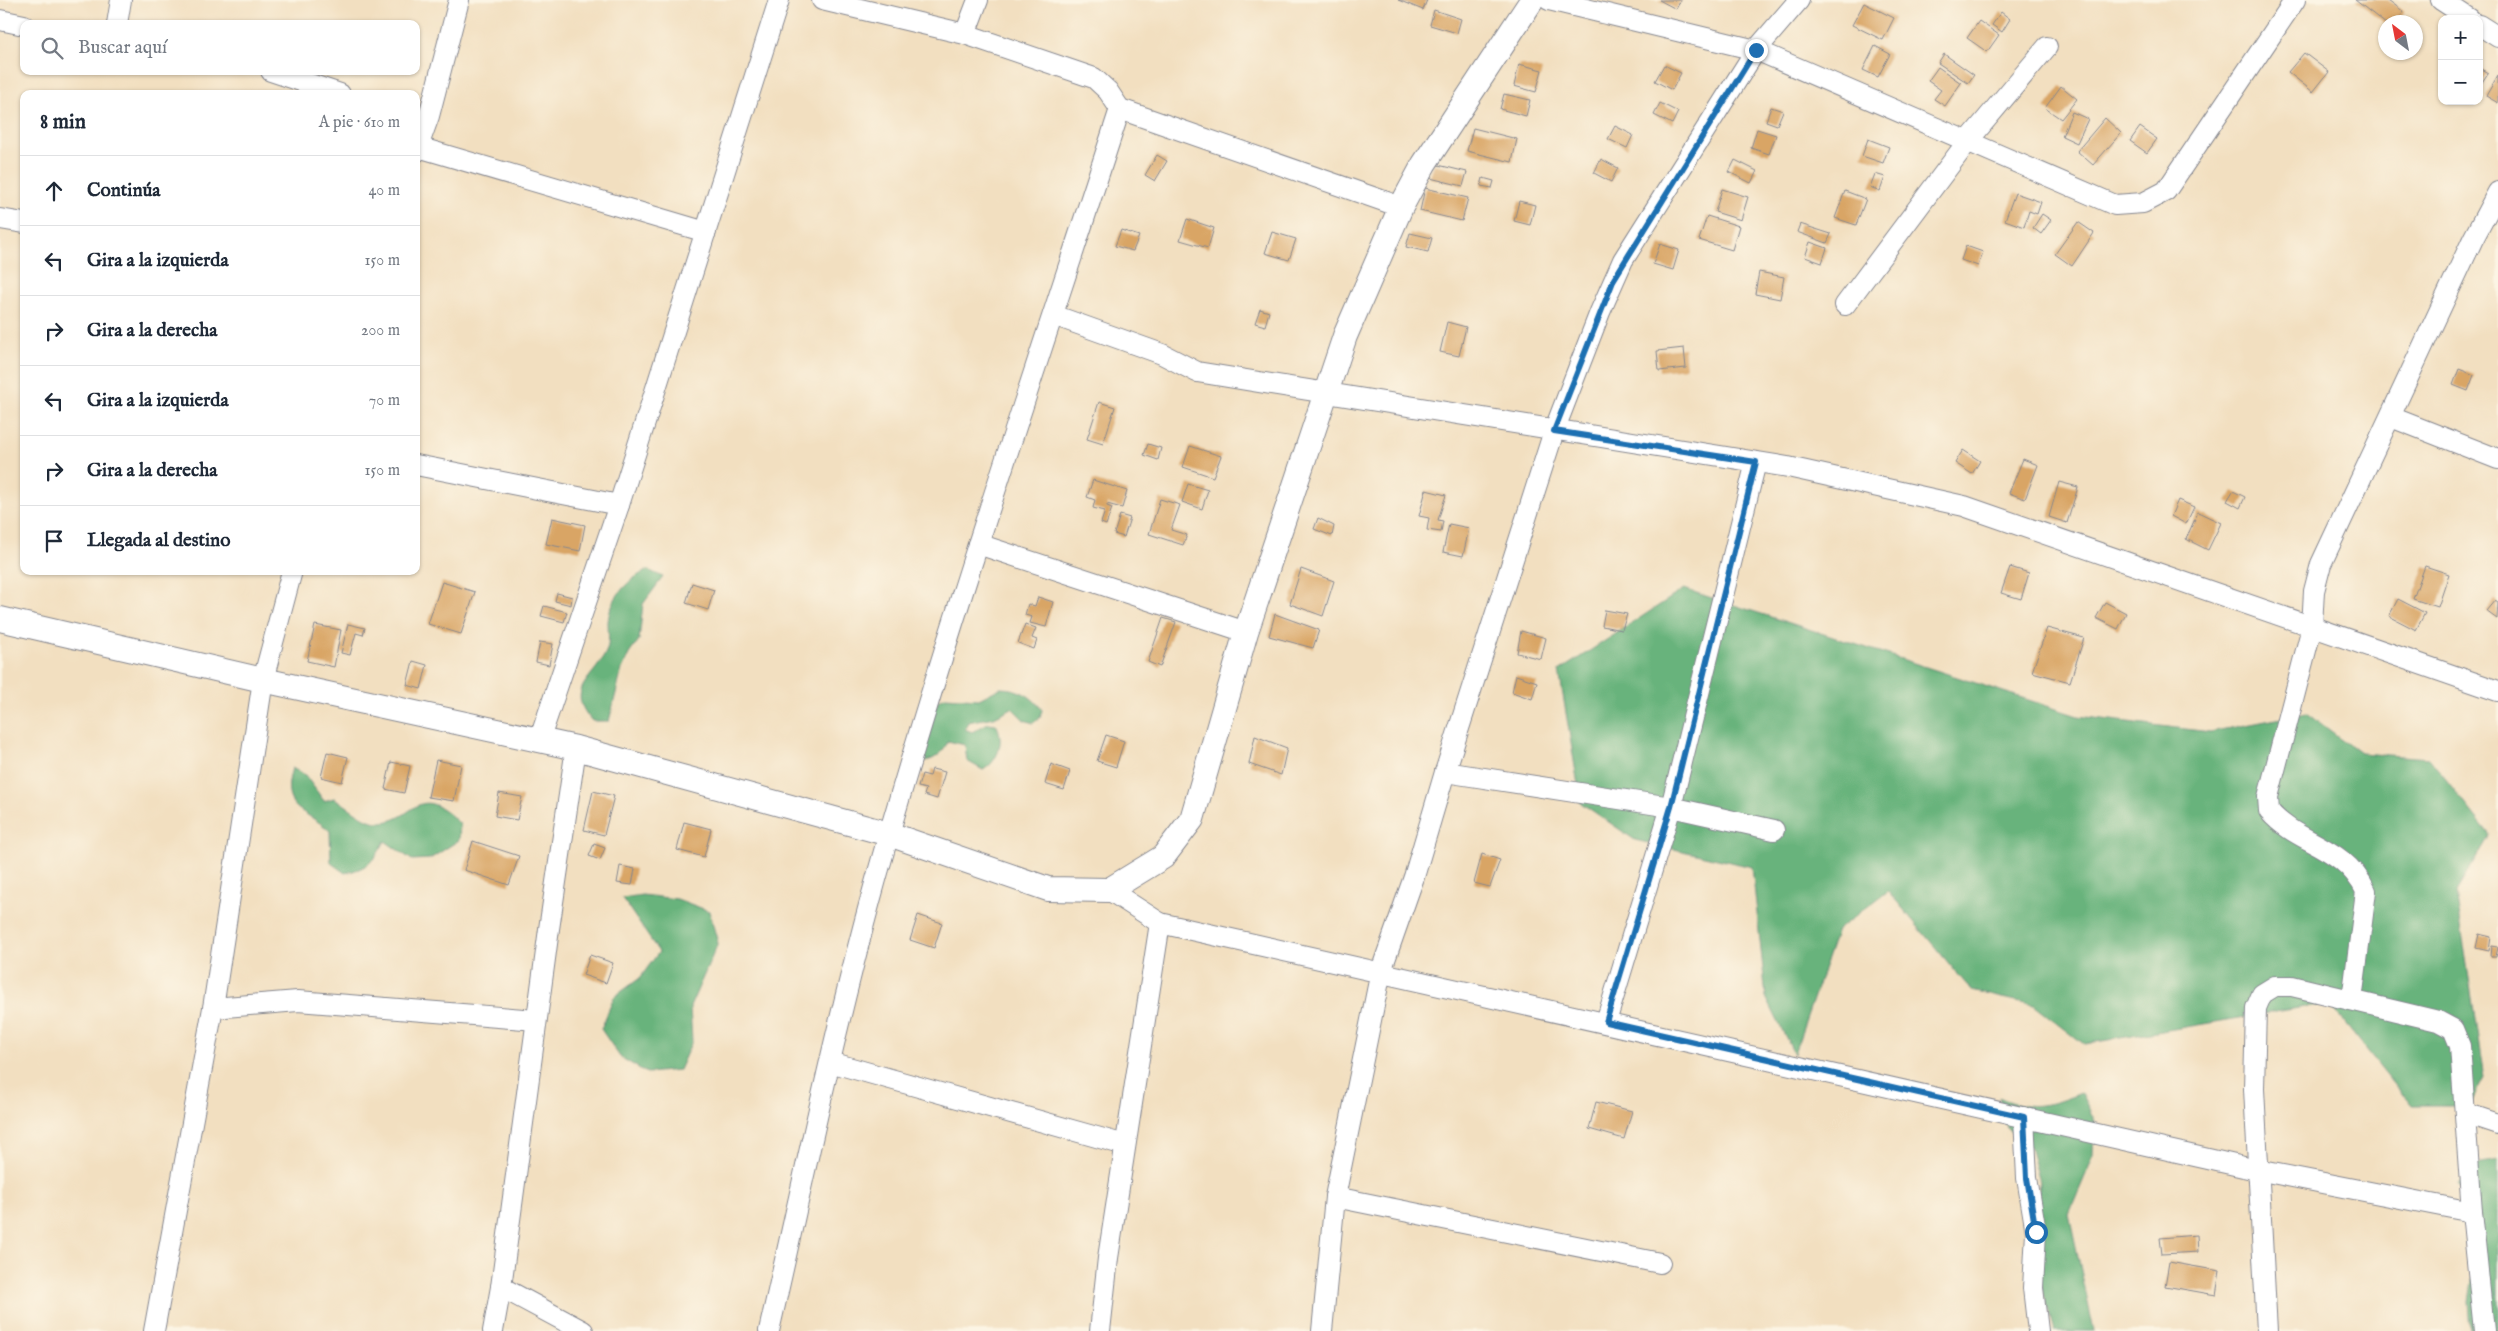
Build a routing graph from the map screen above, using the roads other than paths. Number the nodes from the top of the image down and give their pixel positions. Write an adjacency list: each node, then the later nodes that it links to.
1 (121, 0): 13 (street)
2 (458, 0): 23 (street)
3 (779, 0): 31 (street)
4 (822, 0): 16 (street)
5 (978, 0): 16 (street)
6 (1532, 0): 28 (street)
7 (1549, 0): 19 (street)
8 (1799, 0): 19 (street)
9 (2295, 0): 25 (street)
10 (2441, 0): 11 (street)
11 (2464, 15)
12 (0, 20): 14 (street)
13 (118, 20)
14 (20, 23)
15 (2483, 28): 17 (street)
16 (966, 34): 22 (street)
17 (2498, 37)
18 (2047, 46): 25 (street)
19 (1756, 50): 25 (street); 36 (street)
20 (283, 75): 21 (street)
21 (328, 90)
22 (1120, 109): 28 (street); 33 (street)
23 (423, 114): 24 (street)
24 (420, 132)
25 (1968, 142): 32 (street)
26 (420, 150): 31 (street)
27 (2498, 192): 35 (street)
28 (1401, 207): 34 (street)
29 (0, 219): 30 (street)
30 (20, 222)
31 (706, 232): 40 (street)
32 (1844, 305)
33 (1053, 315): 34 (street); 41 (street)
34 (1326, 392): 36 (street); 45 (street)
35 (2391, 417): 37 (street); 44 (street)
36 (1554, 431): 38 (street); 50 (street)
37 (2498, 459)
38 (1756, 462): 44 (street); 51 (street)
39 (420, 466): 40 (street)
40 (619, 505): 48 (street)
41 (978, 544): 45 (street); 53 (street)
42 (291, 575): 46 (street)
43 (0, 619): 46 (street)
44 (2312, 627): 47 (street); 57 (street)
45 (1246, 632): 54 (street)
46 (263, 680): 48 (street); 58 (street)
47 (2498, 691)
48 (539, 741): 49 (street)
49 (576, 748): 53 (street); 59 (street)
50 (1445, 772): 51 (street); 56 (street)
51 (1671, 807): 52 (street); 60 (street)
52 (1774, 830)
53 (889, 834): 54 (street); 61 (street)
54 (1109, 890): 55 (street)
55 (1160, 923): 56 (street); 65 (street)
56 (1381, 971): 60 (street); 67 (street)
57 (2352, 1000): 62 (street); 66 (street)
58 (213, 1008): 59 (street); 71 (street)
59 (536, 1020): 70 (street)
60 (1606, 1022): 63 (street)
61 (830, 1062): 65 (street); 74 (street)
62 (2465, 1113): 64 (street); 68 (street)
63 (2024, 1117): 66 (street); 77 (street)
64 (2498, 1124)
65 (1125, 1145): 75 (street)
66 (2257, 1170): 68 (street); 78 (street)
67 (1335, 1197): 69 (street); 76 (street)
68 (2472, 1212): 79 (street)
69 (1660, 1263)
70 (501, 1287): 72 (street); 73 (street)
71 (154, 1331)
72 (493, 1331)
73 (583, 1331)
74 (769, 1331)
75 (1100, 1331)
76 (1322, 1331)
77 (2038, 1331)
78 (2267, 1331)
79 (2484, 1331)

